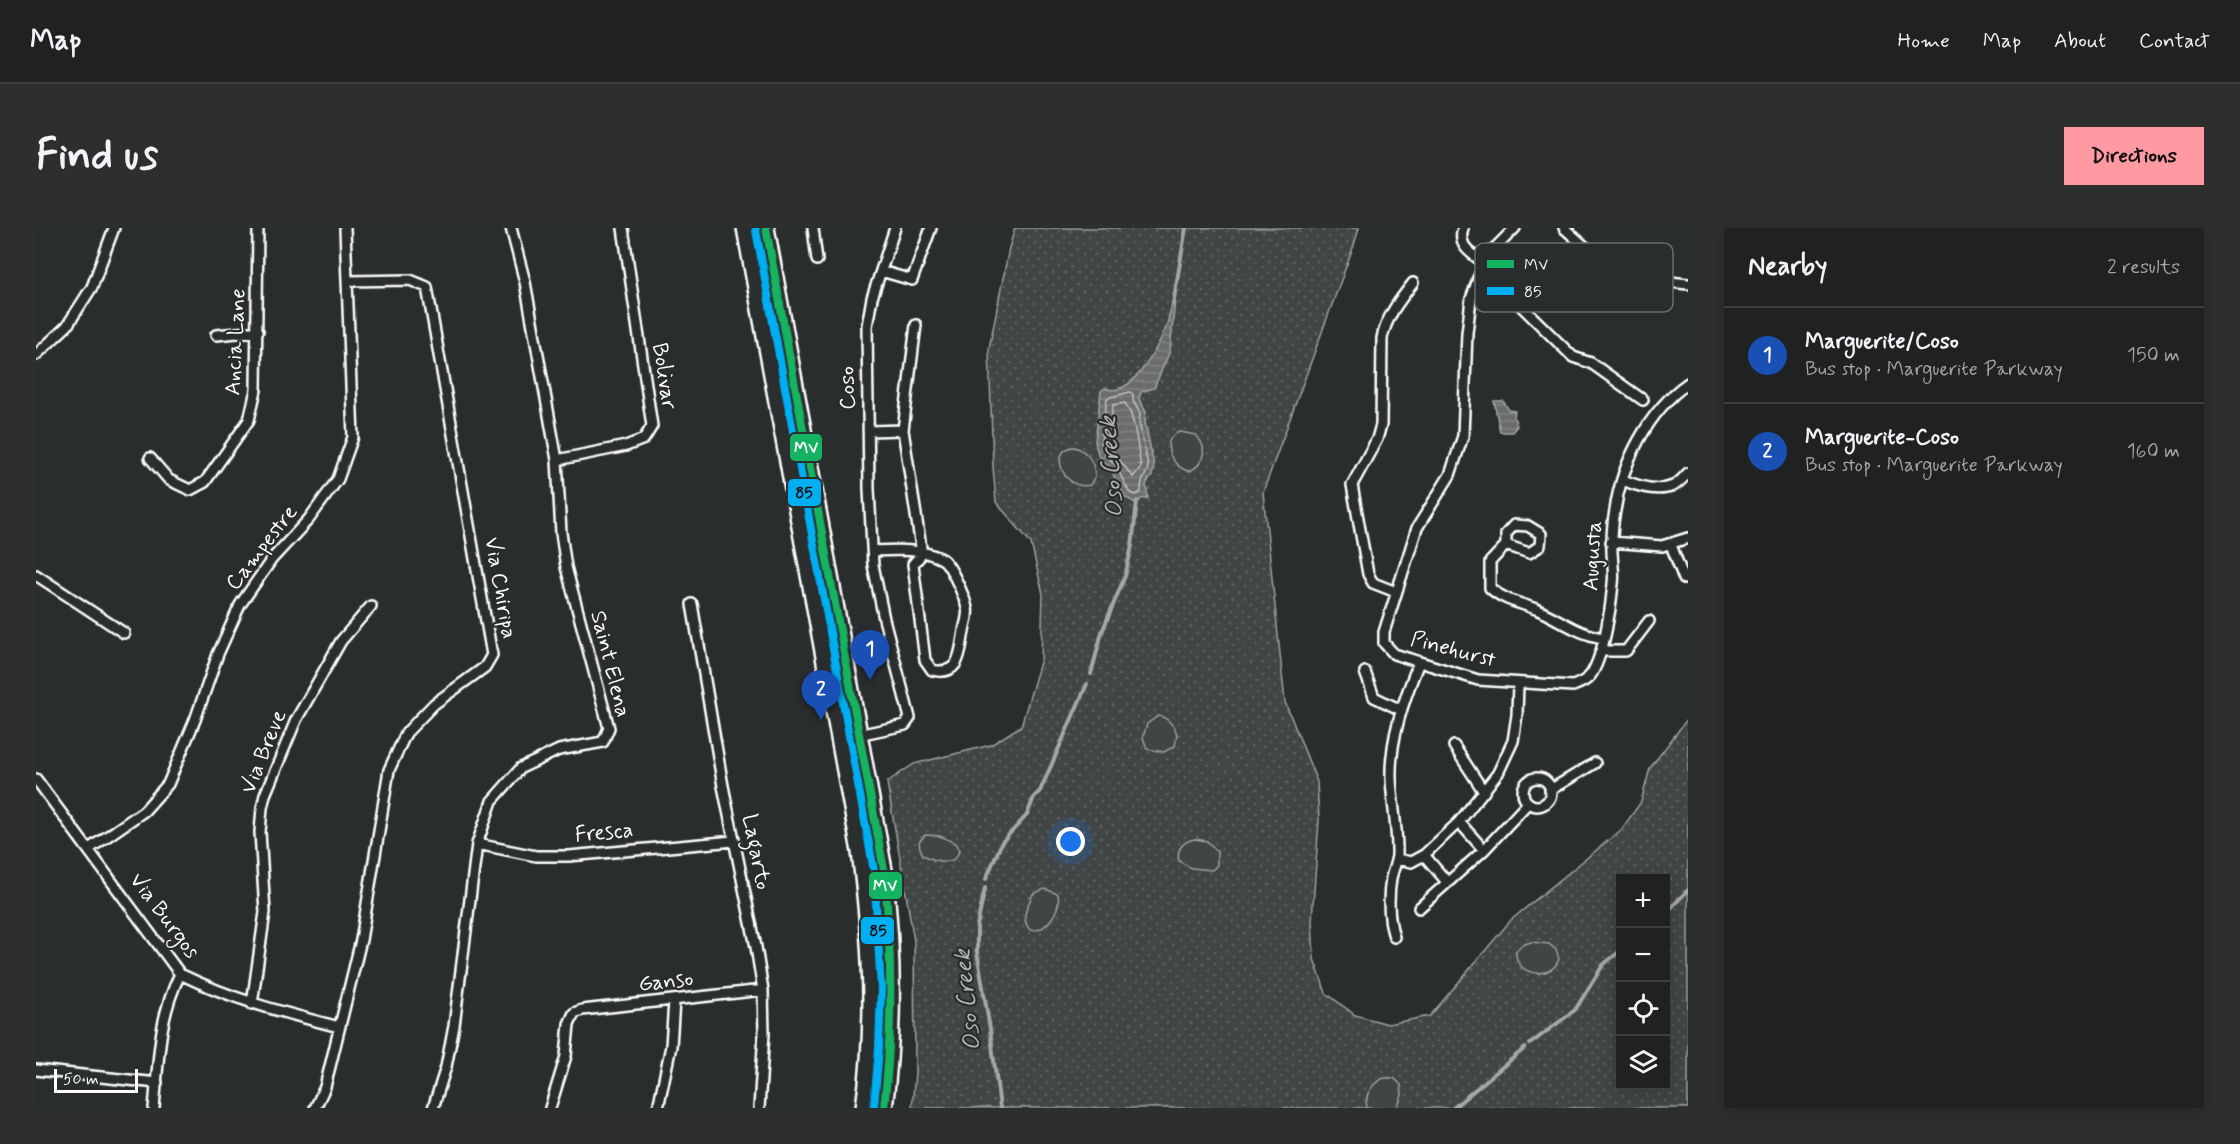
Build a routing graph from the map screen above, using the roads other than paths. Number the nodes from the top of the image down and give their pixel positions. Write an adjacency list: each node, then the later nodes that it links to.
1 (114, 228): 28 (street)
2 (258, 228): 26 (street, Ancia Lane)
3 (345, 228): 19 (street, Campestre)
4 (511, 228): 34 (street, Saint Elena)
5 (623, 228): 34 (street, Bolivar)
6 (745, 228): 57 (main road)
7 (766, 228): 56 (main road)
8 (813, 228): 17 (street)
9 (895, 228): 18 (street, Coso)
10 (931, 228): 18 (street)
11 (1463, 228): 16 (street)
12 (1515, 228): 14 (street)
13 (1564, 228): 15 (street)
14 (1500, 243)
15 (1580, 243)
16 (1475, 256)
17 (817, 260)
18 (880, 271): 32 (street, Coso)
19 (346, 281): 67 (street, Campestre); 78 (street, Via Chiripa)
20 (1673, 282): 22 (street)
21 (1413, 283): 45 (street)
22 (1688, 284)
23 (1475, 287): 45 (street)
24 (1527, 312): 30 (street)
25 (916, 325): 31 (street)
26 (258, 331): 27 (street); 33 (street, Ancia Lane)
27 (216, 335)
28 (36, 355)
29 (1688, 383): 36 (street, Augusta)
30 (1643, 400)
31 (903, 430): 32 (street); 42 (street)
32 (869, 431): 41 (street, Coso)
33 (150, 458)
34 (557, 460): 66 (street, Saint Elena)
35 (1688, 473): 36 (street)
36 (1623, 480): 38 (street, Augusta)
37 (1688, 538): 40 (street)
38 (1611, 542): 40 (street); 50 (street, Augusta)
39 (1506, 545): 50 (street)
40 (1671, 545): 44 (street)
41 (873, 551): 42 (street); 56 (street, Coso)
42 (922, 554): 42 (street)
43 (36, 575): 49 (street)
44 (1684, 579)
45 (1396, 592): 52 (street, Pinehurst)
46 (692, 604): 65 (street, Lagarto)
47 (371, 606): 77 (street, Via Breve)
48 (1649, 621): 51 (street)
49 (124, 633)
50 (1604, 638): 51 (street, Augusta)
51 (1601, 651): 54 (street, Augusta)
52 (1419, 662): 54 (street, Pinehurst); 55 (street)
53 (1365, 672): 55 (street)
54 (1518, 684): 62 (street)
55 (1401, 710): 70 (street)
56 (859, 735): 57 (street, Coso); 88 (main road)
57 (839, 739): 87 (main road)
58 (1454, 746): 62 (street)
59 (1595, 763): 61 (street)
60 (36, 779): 67 (street, Via Burgos)
61 (1550, 790): 63 (street); 63 (street)
62 (1484, 792): 64 (street)
63 (1528, 803): 68 (street)
64 (1459, 822): 68 (street); 69 (street)
65 (734, 841): 66 (street, Fresca); 75 (street, Lagarto)
66 (477, 844): 83 (street, Saint Elena)
67 (89, 849): 74 (street, Via Burgos)
68 (1484, 849): 71 (street)
69 (1424, 855): 70 (street); 71 (street)
70 (1396, 859): 73 (street)
71 (1447, 882): 72 (street)
72 (1419, 908)
73 (1395, 937)
74 (180, 974): 77 (street, Via Burgos); 80 (street)
75 (763, 990): 76 (street, Ganso); 86 (street, Lagarto)
76 (674, 1000): 84 (street, Ganso); 85 (street)
77 (252, 1004): 78 (street, Via Burgos)
78 (339, 1027): 82 (street, Via Chiripa)
79 (36, 1070): 80 (street)
80 (157, 1083): 81 (street)
81 (154, 1108)
82 (315, 1108)
83 (433, 1108)
84 (550, 1108)
85 (658, 1108)
86 (759, 1108)
87 (864, 1108)
88 (884, 1108)

